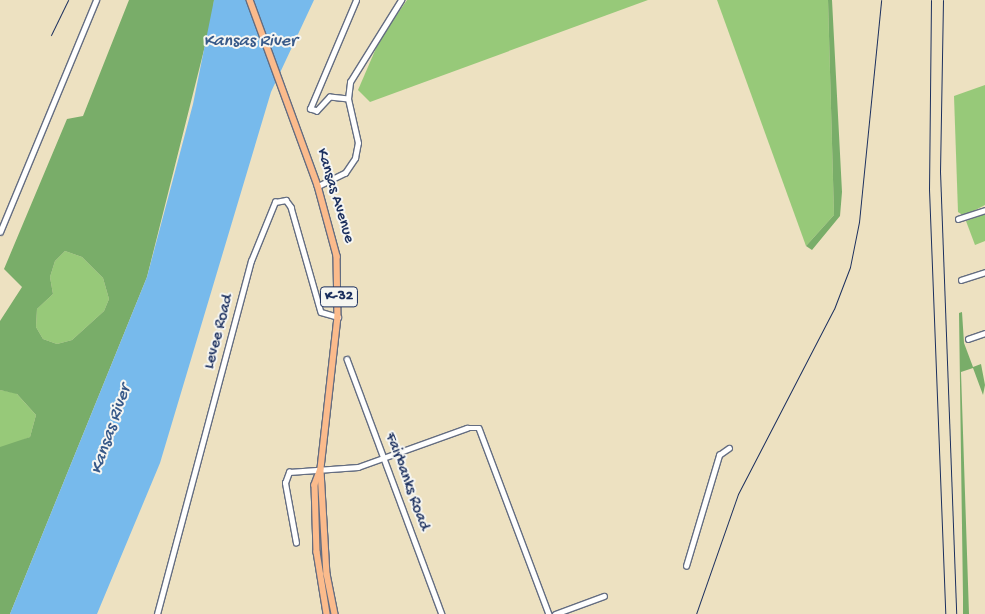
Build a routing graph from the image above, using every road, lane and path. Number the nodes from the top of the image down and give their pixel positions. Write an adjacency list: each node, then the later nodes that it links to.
1 (96, 0): 9 (street)
2 (250, 0): 6 (main road, Kansas Avenue / K-32)
3 (356, 0): 5 (street)
4 (401, 0): 5 (street)
5 (348, 100): 6 (street)
6 (318, 186): 12 (main road, Kansas Avenue / K-32)
7 (985, 210): 8 (street)
8 (958, 219)
9 (0, 232)
10 (985, 272): 11 (street)
11 (961, 280)
12 (338, 317): 18 (main road, Kansas Avenue / K-32); 22 (street, Levee Road)
13 (985, 333): 14 (street)
14 (968, 339)
15 (347, 360): 17 (street, Fairbanks Road)
16 (729, 448): 20 (street)
17 (384, 458): 18 (street); 25 (street, Fairbanks Road); 26 (street)
18 (321, 469): 19 (street); 23 (main road, Kansas Avenue / K-32); 24 (main road, Kansas Avenue / K-32)
19 (296, 543)
20 (686, 566)
21 (604, 596): 27 (street)
22 (157, 614)
23 (327, 614)
24 (336, 614)
25 (442, 614)
26 (549, 614)
27 (554, 614)

